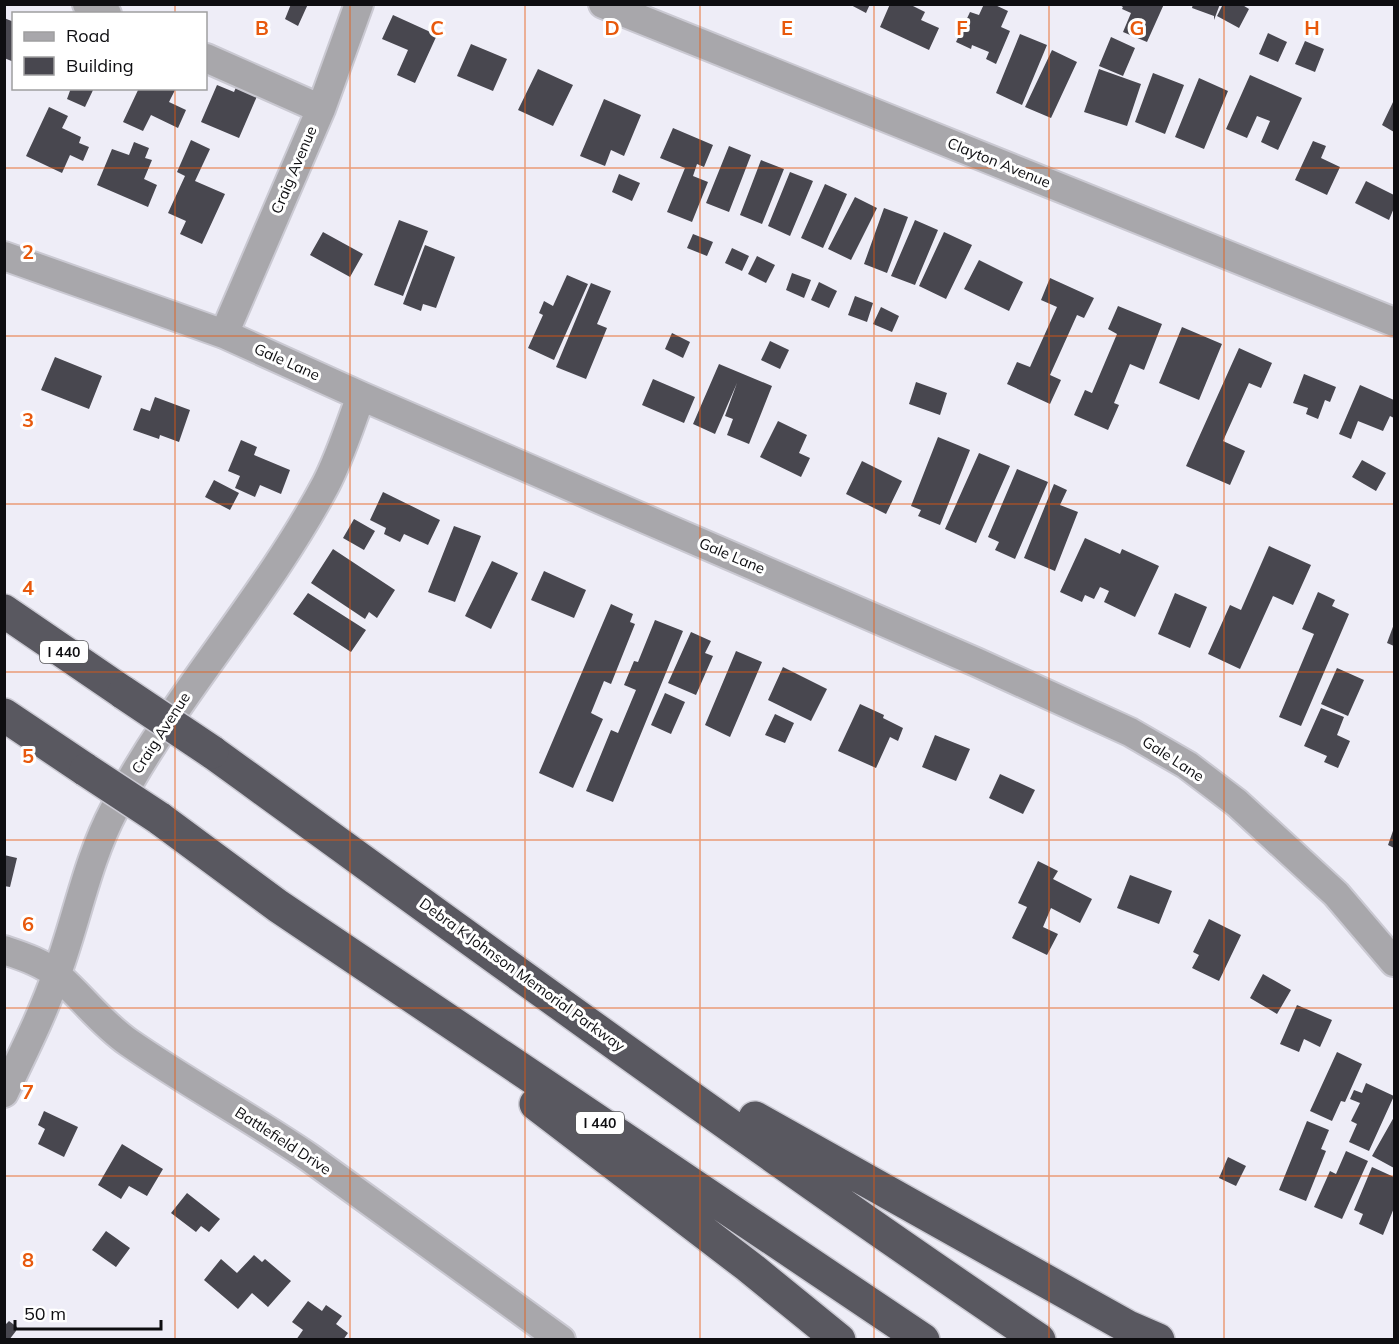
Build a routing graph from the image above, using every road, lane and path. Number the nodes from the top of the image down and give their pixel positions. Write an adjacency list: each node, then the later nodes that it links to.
1 (87, 4): 4 (street)
2 (359, 4): 6 (street, Craig Avenue)
3 (603, 4): 8 (street, Clayton Avenue)
4 (103, 12)
5 (207, 58): 6 (street)
6 (321, 109): 9 (street, Craig Avenue)
7 (4, 256): 9 (street, Gale Lane)
8 (1395, 322)
9 (224, 334): 10 (street, Gale Lane)
10 (362, 396): 15 (street, Gale Lane); 16 (street, Craig Avenue)
11 (4, 611): 17 (highway, Debra K Johnson Memorial Parkway / I 440, bridge)
12 (4, 715): 13 (highway, I 440, bridge)
13 (278, 906): 20 (highway); 21 (highway, I 440)
14 (4, 950): 16 (street, Battlefield Drive)
15 (1395, 962)
16 (57, 974): 18 (street, Craig Avenue); 19 (street, Battlefield Drive)
17 (542, 991): 22 (highway, Debra K Johnson Memorial Parkway / I 440); 23 (highway)
18 (4, 1093)
19 (561, 1340)
20 (839, 1340)
21 (923, 1340)
22 (1039, 1340)
23 (1158, 1340)

